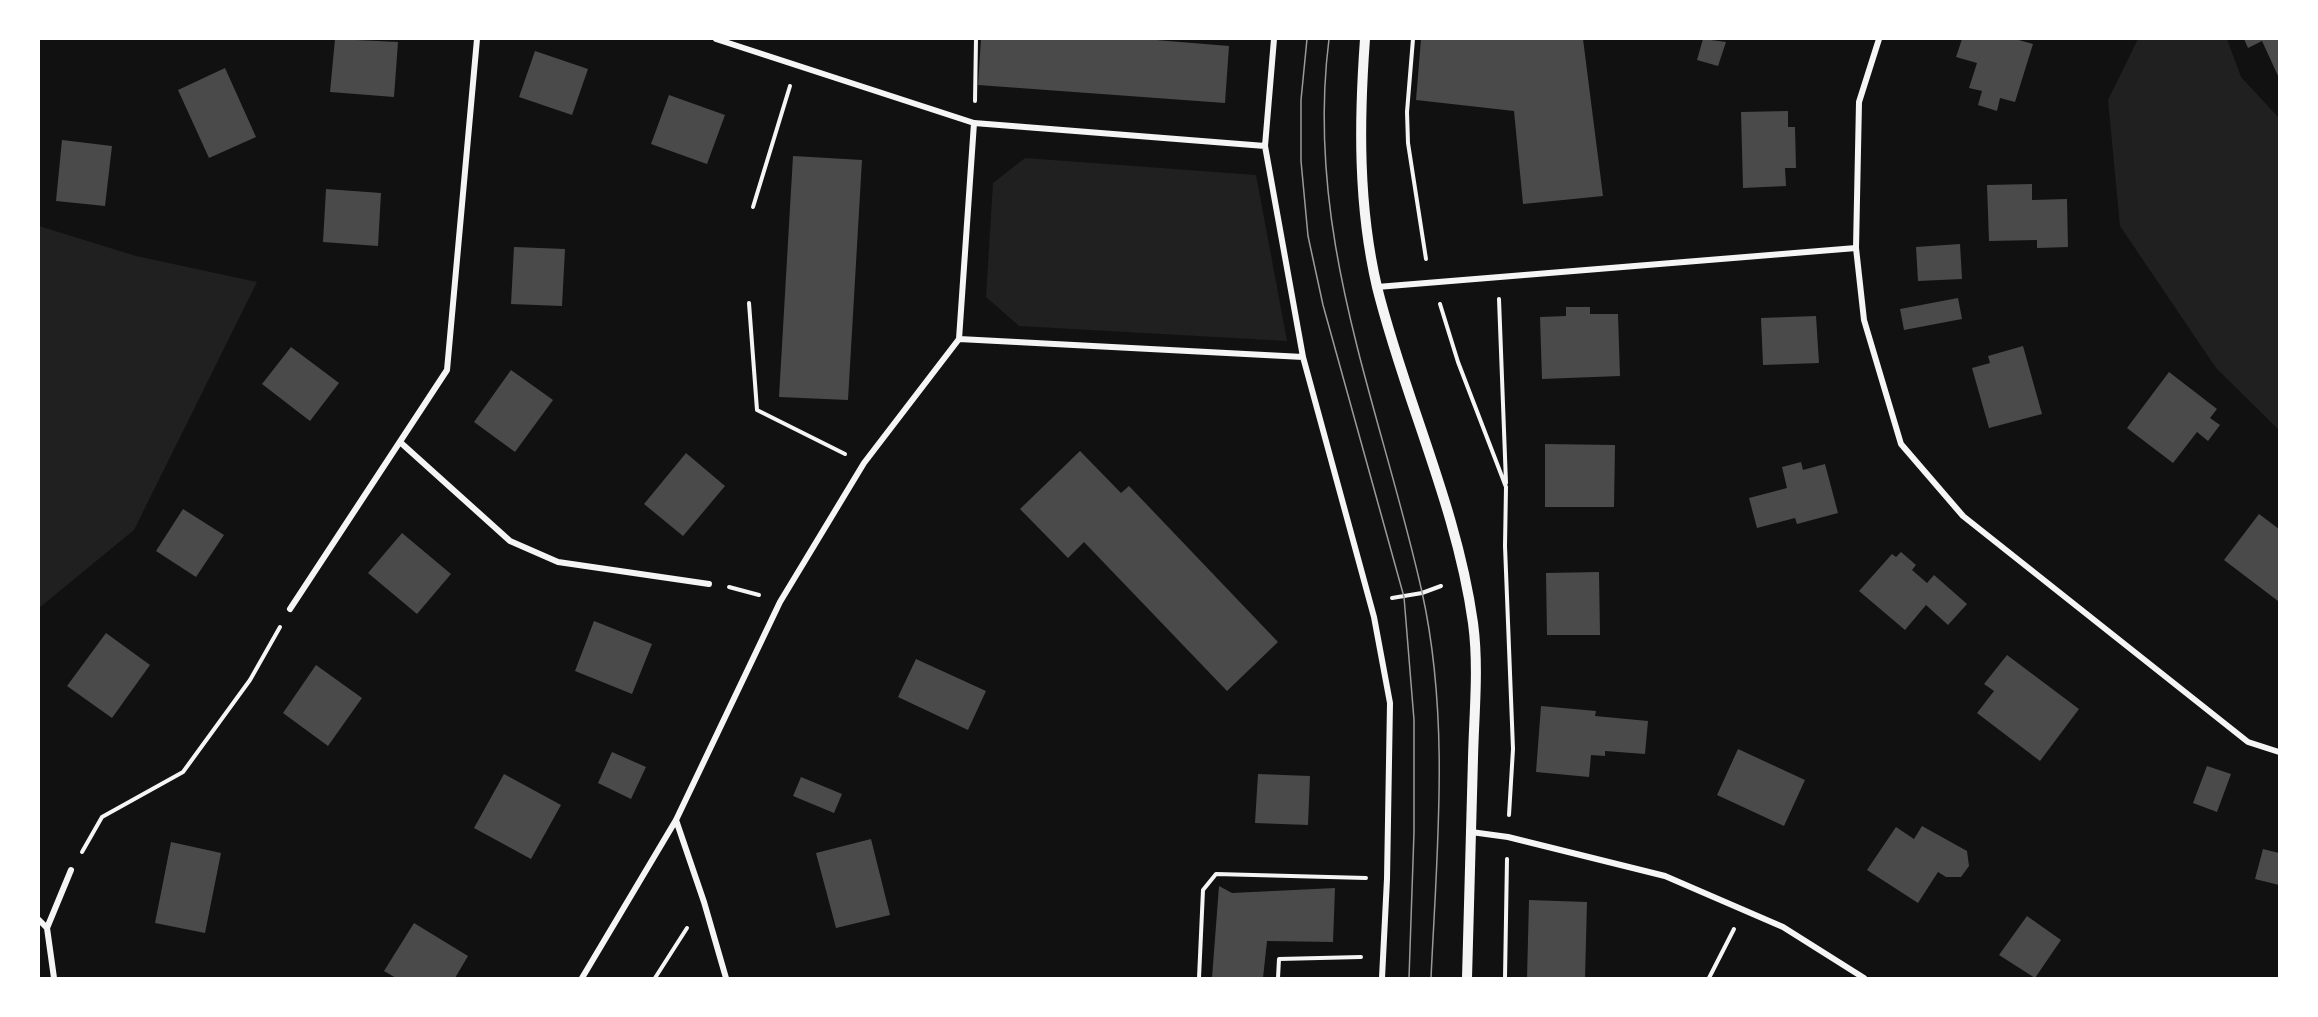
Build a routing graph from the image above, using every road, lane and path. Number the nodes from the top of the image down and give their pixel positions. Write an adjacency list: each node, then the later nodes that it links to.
1 (477, 39): 18 (street)
2 (716, 39): 7 (street)
3 (976, 39): 9 (path)
4 (1274, 39): 10 (street)
5 (1365, 39): 14 (street)
6 (1879, 39): 12 (street)
7 (731, 41): 8 (street)
8 (796, 65): 9 (street); 11 (path)
9 (974, 123): 10 (street); 16 (street)
10 (1265, 146): 17 (street)
11 (753, 207)
12 (1856, 248): 13 (street); 25 (street)
13 (1499, 276): 14 (street); 20 (path)
14 (1377, 287): 27 (street)
15 (749, 303): 19 (path)
16 (959, 339): 17 (street); 19 (street)
17 (1303, 357): 24 (street)
18 (400, 442): 22 (street); 23 (street)
19 (864, 464): 26 (street)
20 (1506, 487)
21 (1440, 579): 24 (path)
22 (709, 584)
23 (290, 609): 28 (path)
24 (1374, 617): 29 (street)
25 (2279, 752)
26 (676, 820): 30 (street); 36 (street)
27 (1471, 832): 31 (street); 42 (street)
28 (71, 870): 33 (street)
29 (1387, 879): 34 (street); 39 (path)
30 (704, 902): 37 (path); 38 (street)
31 (1744, 910): 43 (path); 44 (street)
32 (39, 920): 33 (street)
33 (46, 928): 35 (street)
34 (1383, 957): 40 (path); 41 (street)
35 (54, 978)
36 (582, 978)
37 (655, 978)
38 (726, 978)
39 (1198, 978)
40 (1278, 978)
41 (1382, 978)
42 (1467, 978)
43 (1709, 978)
44 (1864, 978)

